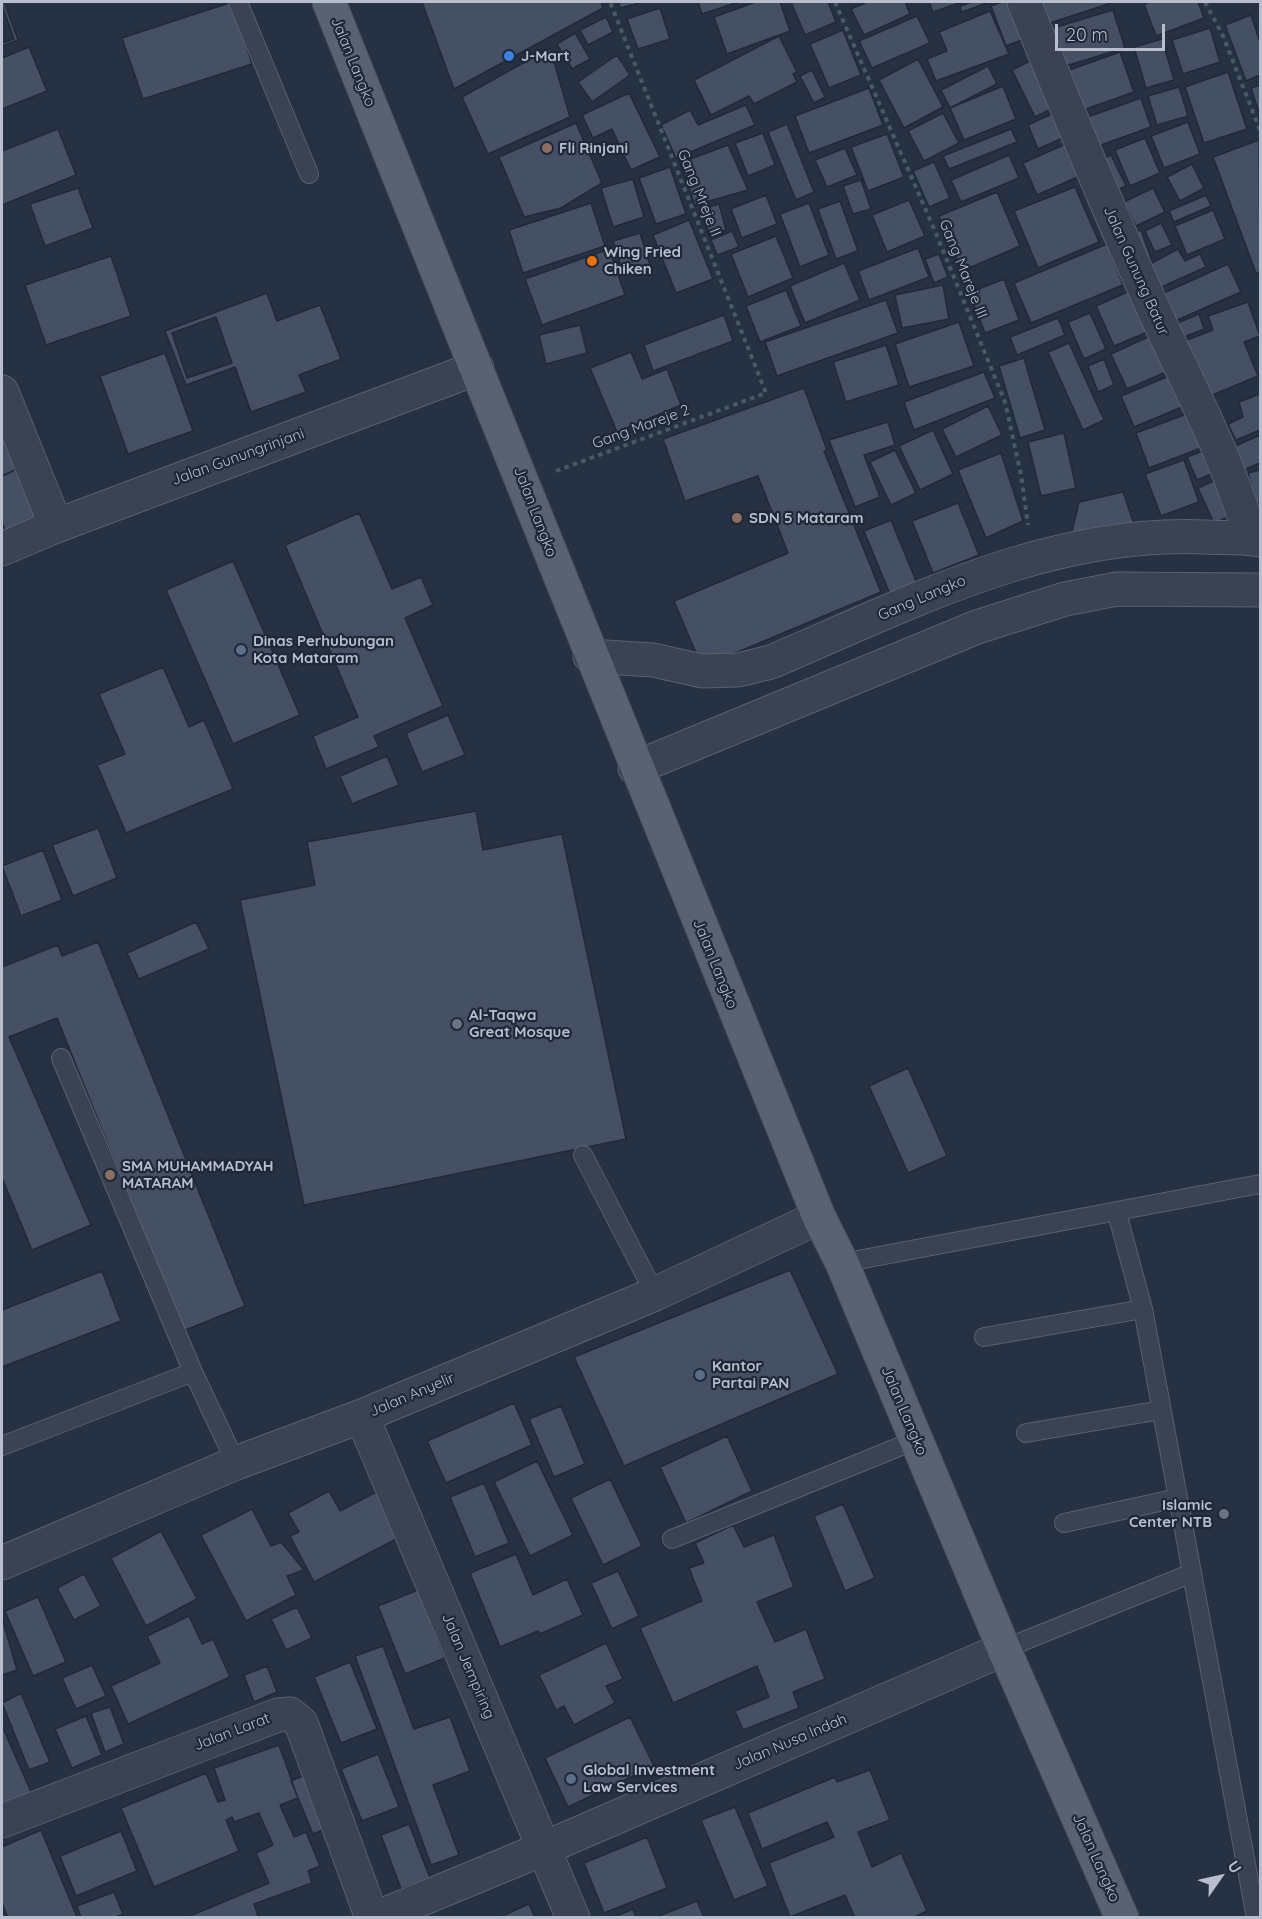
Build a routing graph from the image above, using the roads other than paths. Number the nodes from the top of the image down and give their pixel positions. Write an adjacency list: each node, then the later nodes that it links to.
1 (238, 2): 4 (lane)
2 (328, 2): 5 (main road, Jalan Langko)
3 (1024, 2): 8 (street, Jalan Gunung Batur)
4 (309, 174)
5 (477, 368): 7 (street, Jalan Gunungrinjani); 11 (main road, Jalan Langko)
6 (2, 392): 7 (street)
7 (56, 526): 9 (street, Jalan Gunungrinjani)
8 (1256, 540): 11 (street, Gang Langko)
9 (2, 549)
10 (1260, 590): 12 (street)
11 (590, 656): 12 (main road, Jalan Langko)
12 (635, 768): 17 (main road, Jalan Langko)
13 (61, 1058): 22 (lane)
14 (583, 1155): 19 (lane)
15 (1260, 1184): 16 (lane)
16 (1117, 1213): 18 (lane); 20 (lane)
17 (819, 1217): 18 (main road, Jalan Langko); 19 (street, Jalan Anyelir)
18 (842, 1263): 26 (main road, Jalan Langko)
19 (655, 1294): 24 (street, Jalan Anyelir)
20 (1143, 1309): 21 (lane); 23 (lane)
21 (984, 1336)
22 (193, 1372): 27 (lane); 28 (lane)
23 (1161, 1410): 25 (lane); 29 (lane)
24 (362, 1416): 28 (street, Jalan Anyelir); 36 (street, Jalan Jempiring)
25 (1026, 1433)
26 (916, 1440): 31 (lane); 34 (main road, Jalan Langko)
27 (2, 1446)
28 (236, 1463): 32 (street, Jalan Anyelir)
29 (1178, 1498): 30 (lane); 33 (lane)
30 (1064, 1523)
31 (672, 1539)
32 (2, 1563)
33 (1192, 1573): 34 (lane); 40 (lane)
34 (1004, 1649): 36 (street, Jalan Nusa Indah); 39 (main road, Jalan Langko)
35 (2, 1821): 37 (street, Jalan Larat)
36 (545, 1848): 37 (street, Jalan Nusa Indah); 38 (street, Jalan Jempiring)
37 (374, 1917)
38 (573, 1917)
39 (1122, 1917)
40 (1256, 1917)

